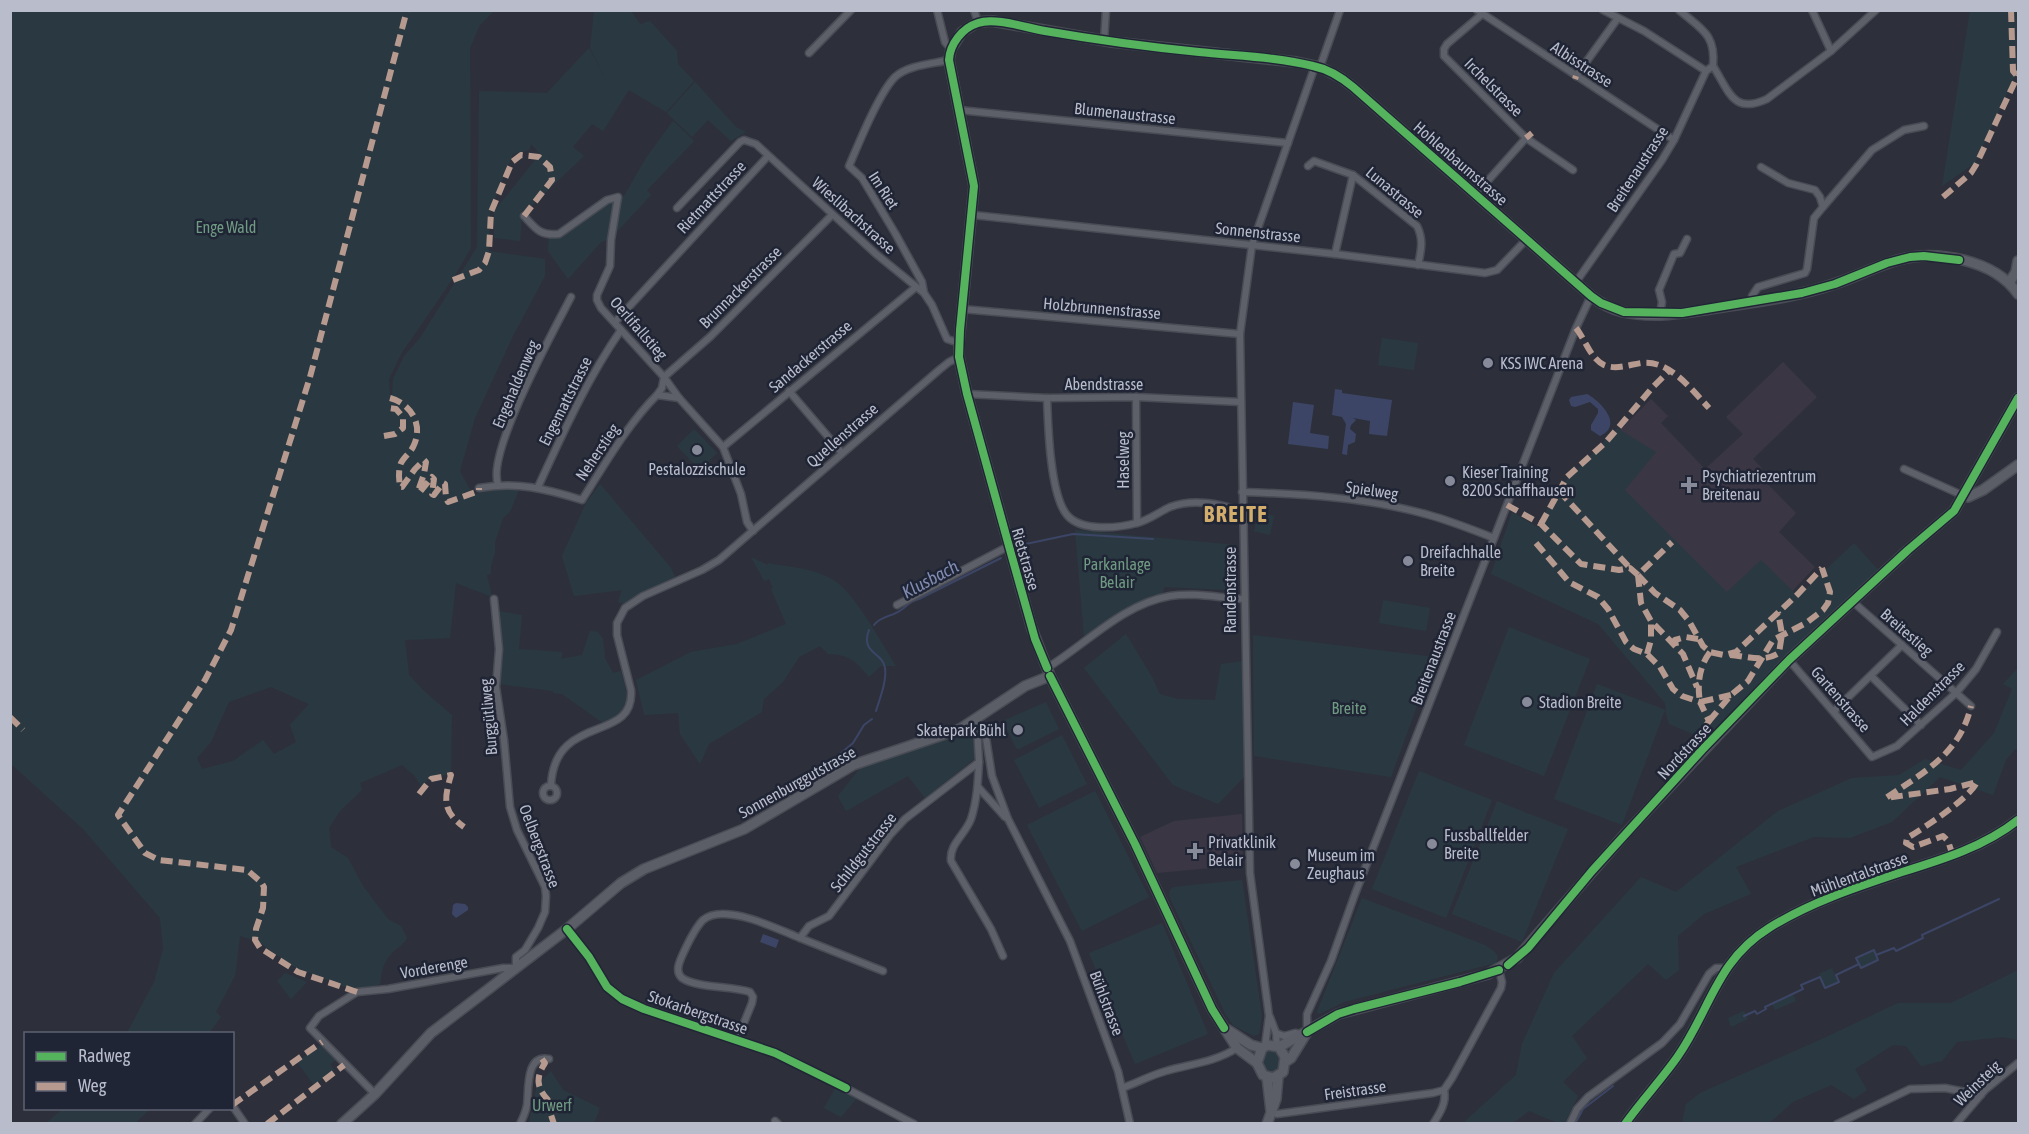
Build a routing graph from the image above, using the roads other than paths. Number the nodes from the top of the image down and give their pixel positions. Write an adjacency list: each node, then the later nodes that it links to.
1 (851, 10): 16 (street)
2 (937, 10): 14 (street)
3 (974, 10): 12 (street)
4 (1106, 10): 13 (street)
5 (1340, 10): 19 (street, Randenstrasse)
6 (1603, 10): 11 (street)
7 (1679, 10): 18 (street)
8 (1812, 10): 15 (street)
9 (1876, 10): 15 (street)
10 (1479, 13): 21 (street, Albisstrasse); 24 (street, Irchelstrasse)
11 (1618, 18): 20 (street); 21 (street)
12 (978, 22): 13 (street, Hohlenbaumstrasse); 14 (street)
13 (1104, 41): 19 (street, Hohlenbaumstrasse)
14 (951, 49): 17 (street)
15 (1831, 51): 18 (street)
16 (809, 53)
17 (949, 60): 22 (street, Rietstrasse); 47 (street, Im Riet)
18 (1713, 66): 20 (street, Breitenaustrasse)
19 (1318, 67): 26 (street, Randenstrasse); 32 (street, Hohlenbaumstrasse)
20 (1706, 71): 25 (street, Breitenaustrasse)
21 (1576, 76): 25 (street, Albisstrasse)
22 (959, 110): 26 (street, Blumenaustrasse); 36 (street, Rietstrasse)
23 (1924, 126): 33 (street)
24 (1526, 138): 30 (street, Irchelstrasse); 32 (street)
25 (1674, 140): 44 (street, Breitenaustrasse)
26 (1288, 143): 40 (street, Randenstrasse)
27 (768, 156): 34 (street, Rietmattstrasse); 35 (street, Wieslibachstrasse); 54 (street, Rietmattstrasse)
28 (1308, 166): 31 (street, Lunastrasse)
29 (1761, 167): 33 (street)
30 (1573, 170)
31 (1353, 175): 41 (street, Lunastrasse); 42 (street, Lunastrasse)
32 (1476, 194): 38 (street, Hohlenbaumstrasse)
33 (1822, 207): 51 (street)
34 (677, 208)
35 (832, 214): 46 (street, Wieslibachstrasse); 59 (street, Brunnackerstrasse)
36 (973, 215): 40 (street, Sonnenstrasse); 52 (street, Rietstrasse)
37 (524, 216): 54 (street, Oerlifallstieg)
38 (1527, 238): 42 (street, Sonnenstrasse); 44 (street, Hohlenbaumstrasse)
39 (1687, 239): 53 (street)
40 (1252, 245): 41 (street, Sonnenstrasse); 56 (street, Randenstrasse)
41 (1335, 254): 42 (street, Sonnenstrasse)
42 (1418, 265)
43 (2018, 265): 45 (street)
44 (1576, 282): 49 (street, Hohlenbaumstrasse)
45 (2009, 283): 48 (street); 51 (street, Hohlenbaumstrasse)
46 (916, 287): 47 (street, Wieslibachstrasse); 60 (street, Sandackerstrasse)
47 (924, 293): 57 (street)
48 (2019, 294)
49 (1591, 296): 53 (street, Hohlenbaumstrasse); 80 (street, Breitenaustrasse)
50 (571, 297): 72 (street, Engehaldenweg)
51 (1752, 303): 53 (street, Hohlenbaumstrasse)
52 (962, 309): 56 (street, Holzbrunnenstrasse); 57 (street, Rietstrasse)
53 (1660, 314)
54 (615, 322): 55 (street, Oerlifallstieg)
55 (621, 330): 59 (street, Oerlifallstieg); 73 (street, Engemattstrasse)
56 (1240, 334): 67 (street, Randenstrasse)
57 (959, 343): 58 (street, Rietstrasse)
58 (959, 357): 61 (street, Rietstrasse); 69 (street, Quellenstrasse)
59 (664, 377): 62 (street, Neherstieg); 64 (street, Oerlifallstieg)
60 (789, 390): 68 (street, Sandackerstrasse); 69 (street)
61 (967, 394): 65 (street, Abendstrasse); 81 (street, Rietstrasse)
62 (657, 395): 64 (street); 73 (street, Neherstieg)
63 (1136, 397): 65 (street, Abendstrasse); 67 (street, Abendstrasse); 78 (street, Haselweg)
64 (679, 398): 68 (street, Oerlifallstieg)
65 (1047, 398): 78 (street)
66 (2019, 398): 76 (street, Nordstrasse)
67 (1241, 402): 75 (street, Randenstrasse)
68 (723, 447): 79 (street, Oerlifallstieg)
69 (842, 453): 79 (street, Quellenstrasse)
70 (2019, 465): 76 (street)
71 (1904, 469): 76 (street)
72 (498, 484): 73 (street, Neherstieg); 74 (street, Neherstieg)
73 (538, 487)
74 (479, 488)
75 (1242, 492): 77 (street, Randenstrasse); 80 (street, Spielweg)
76 (1964, 496): 84 (street, Nordstrasse)
77 (1242, 511): 78 (street); 83 (street, Randenstrasse)
78 (1137, 523)
79 (753, 531): 98 (street, Quellenstrasse)
80 (1494, 538): 112 (street, Breitenaustrasse)
81 (1009, 546): 85 (street, Rietstrasse); 89 (street, Rietstrasse)
82 (494, 599): 100 (street, Burggütliweg)
83 (1244, 599): 89 (street, Sonnenburggutstrasse); 110 (street, Randenstrasse)
84 (1852, 601): 87 (street, Breitestieg); 88 (street, Nordstrasse)
85 (897, 605)
86 (1997, 632): 91 (street, Haldenstrasse)
87 (1902, 645): 90 (street); 91 (street, Breitestieg)
88 (1789, 660): 93 (street, Gartenstrasse); 108 (street, Nordstrasse)
89 (1048, 672): 94 (street, Sonnenburggutstrasse); 111 (street, Rietstrasse)
90 (1871, 676): 93 (street); 95 (street)
91 (1956, 693): 92 (street, Breitestieg); 95 (street, Haldenstrasse)
92 (1971, 706)
93 (1834, 711): 96 (street, Gartenstrasse)
94 (975, 724): 97 (street); 101 (street, Bühlstrasse); 103 (street, Sonnenburggutstrasse)
95 (1921, 725): 96 (street, Haldenstrasse)
96 (1872, 757)
97 (979, 762): 99 (street); 104 (street, Schildgutstrasse)
98 (551, 785)
99 (978, 787): 101 (street, Bühlstrasse); 105 (street)
100 (509, 796): 106 (street, Oelbergstrasse)
101 (1008, 819): 124 (street, Bühlstrasse)
102 (2019, 820): 107 (street, Mühlentalstrasse)
103 (567, 929): 106 (street); 114 (street, Stokarbergstrasse)
104 (800, 938): 109 (street); 114 (street)
105 (1003, 956)
106 (516, 968): 126 (street); 126 (street, Vorderenge)
107 (1726, 968): 139 (street); 140 (street, Mühlentalstrasse)
108 (1499, 970): 112 (street, Nordstrasse); 125 (street)
109 (883, 971)
110 (1269, 1016): 113 (street, Randenstrasse); 116 (street, Randenstrasse)
111 (1224, 1028): 116 (street, Rietstrasse); 117 (street, Rietstrasse)
112 (1304, 1033): 113 (street); 115 (street, Nordstrasse); 119 (street)
113 (1276, 1034): 115 (street, Randenstrasse)
114 (737, 1040): 135 (street, Stokarbergstrasse)
115 (1278, 1046): 116 (street); 119 (street)
116 (1264, 1047): 120 (street)
117 (1238, 1048): 120 (street, Rietstrasse); 124 (street)
118 (549, 1059): 134 (street)
119 (1285, 1062): 123 (street)
120 (1257, 1063): 122 (street)
121 (2019, 1063): 127 (street, Weinsteig)
122 (1267, 1077): 123 (street); 130 (street)
123 (1278, 1077): 130 (street)
124 (1122, 1088): 136 (street, Bühlstrasse)
125 (1444, 1090): 130 (street, Freistrasse); 138 (street)
126 (375, 1094): 133 (street)
127 (1981, 1095): 141 (street); 142 (street, Weinsteig)
128 (234, 1108): 132 (street)
129 (208, 1110): 131 (street)
130 (1271, 1112): 137 (street)
131 (195, 1124)
132 (245, 1124)
133 (342, 1124)
134 (520, 1124)
135 (914, 1124)
136 (1130, 1124)
137 (1267, 1124)
138 (1433, 1124)
139 (1570, 1124)
140 (1625, 1124)
141 (1837, 1124)
142 (1956, 1124)

